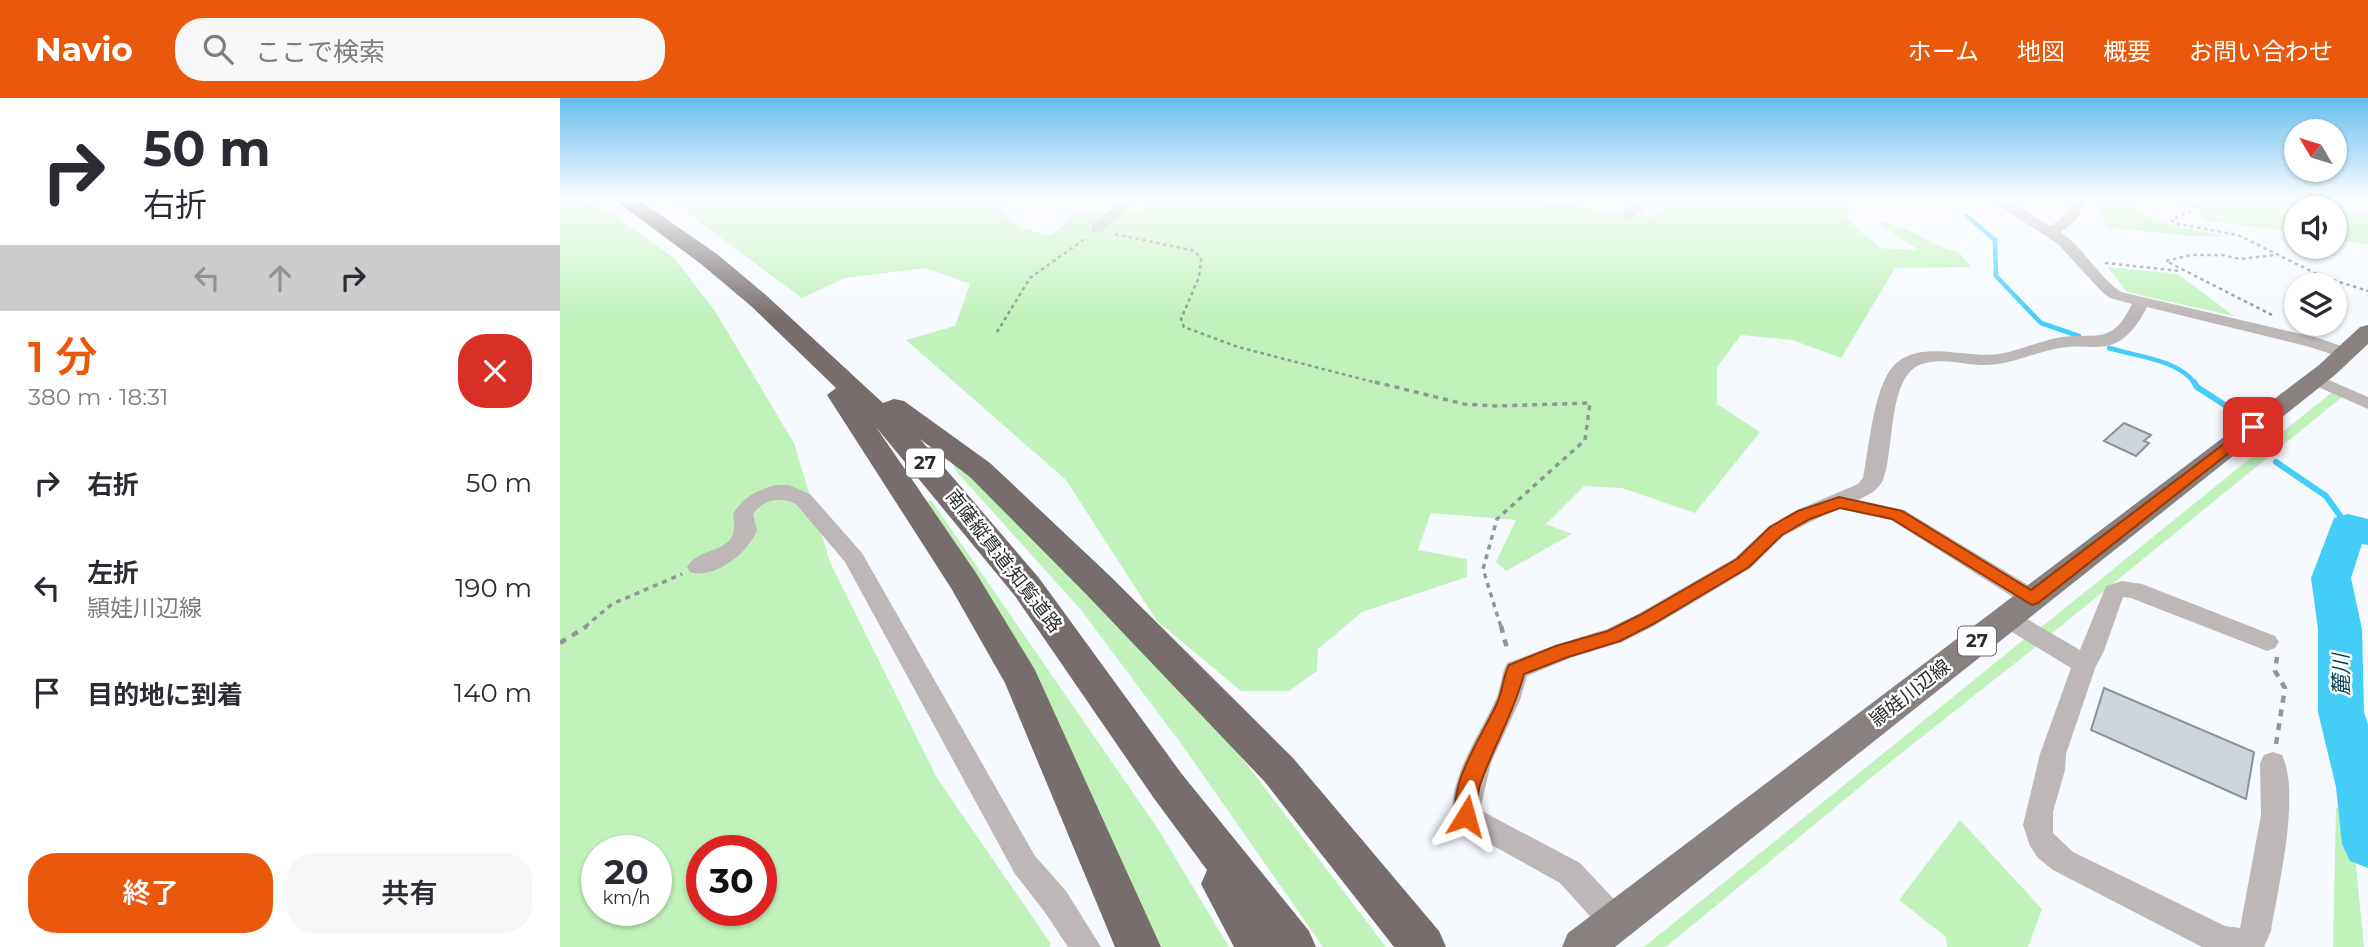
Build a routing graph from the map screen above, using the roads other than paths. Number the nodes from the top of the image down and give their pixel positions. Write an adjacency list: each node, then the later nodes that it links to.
1 (679, 238): 5 (highway, 南薩縦貫道;知覧道路 / 27)
2 (2057, 238): 3 (street)
3 (2141, 302): 4 (street); 8 (street)
4 (2357, 343): 6 (main road, 頴娃川辺線 / 27)
5 (808, 344): 15 (highway, 南薩縦貫道;知覧道路 / 27); 18 (highway); 21 (highway)
6 (2315, 379): 7 (street); 10 (main road, 頴娃川辺線 / 27)
7 (2368, 404)
8 (1839, 502): 10 (street); 16 (street)
9 (698, 567): 17 (street)
10 (2032, 598): 11 (main road, 頴娃川辺線 / 27)
11 (2007, 618): 13 (street); 16 (main road, 頴娃川辺線 / 27)
12 (2267, 642): 13 (street)
13 (2084, 664): 14 (street)
14 (2273, 763)
15 (1167, 785): 19 (highway, 南薩縦貫道;知覧道路 / 27); 20 (highway, 南薩縦貫道;知覧道路 / 27)
16 (1615, 922): 22 (main road, 頴娃川辺線 / 27)
17 (1086, 947)
18 (1138, 947)
19 (1259, 947)
20 (1293, 947)
21 (1423, 947)
22 (1583, 947)

